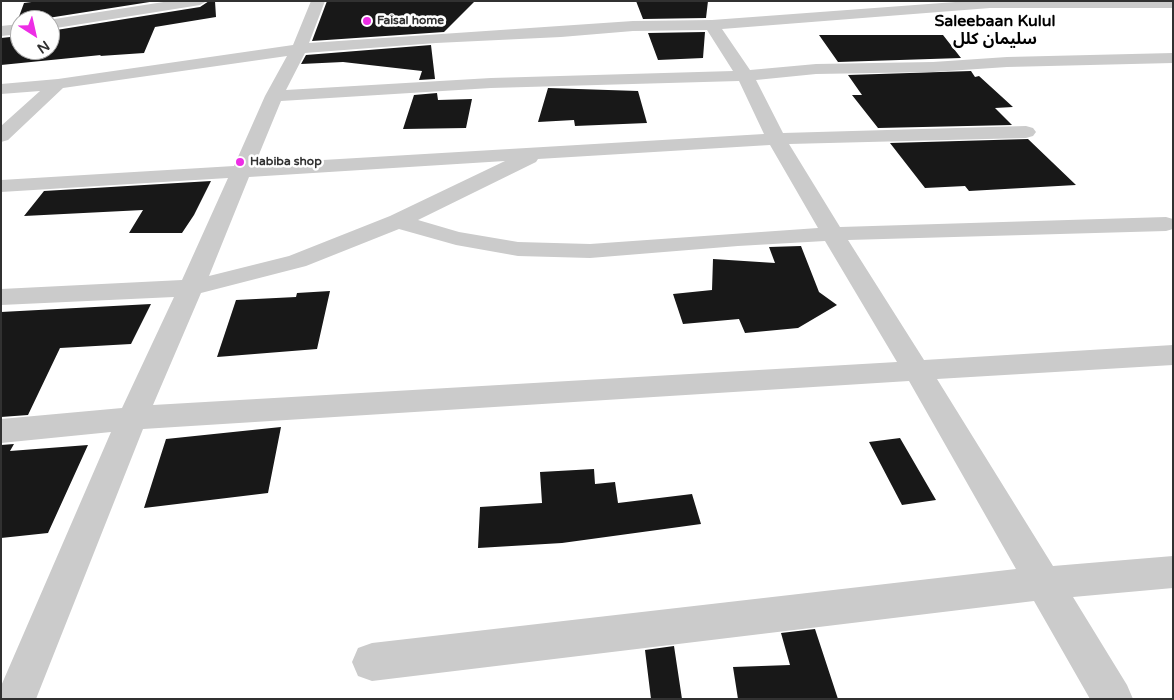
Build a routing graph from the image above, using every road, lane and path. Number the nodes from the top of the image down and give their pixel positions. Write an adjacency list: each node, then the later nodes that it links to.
1 (200, 1): 5 (street)
2 (318, 1): 7 (street)
3 (1076, 3): 4 (street); 6 (street)
4 (1173, 4)
5 (60, 22)
6 (712, 26): 7 (street); 9 (street)
7 (299, 49): 10 (street); 12 (street)
8 (1173, 58): 9 (street)
9 (745, 76): 12 (street); 15 (street)
10 (58, 84): 11 (street); 14 (street)
11 (1, 89)
12 (274, 96): 17 (street)
13 (1026, 132): 15 (street)
14 (1, 136)
15 (776, 139): 16 (street); 21 (street)
16 (540, 152): 17 (street); 19 (street)
17 (241, 170): 18 (street); 22 (street)
18 (1, 186)
19 (398, 221): 21 (street); 22 (street)
20 (1166, 224): 21 (street)
21 (833, 234): 25 (street)
22 (191, 288): 23 (street); 26 (street)
23 (1, 296)
24 (1173, 355): 25 (street)
25 (918, 371): 26 (street); 29 (street)
26 (132, 418): 27 (street); 31 (street)
27 (1, 431)
28 (1173, 572): 29 (street)
29 (1043, 583): 30 (street); 32 (street)
30 (372, 662)
31 (14, 686)
32 (1113, 699)

